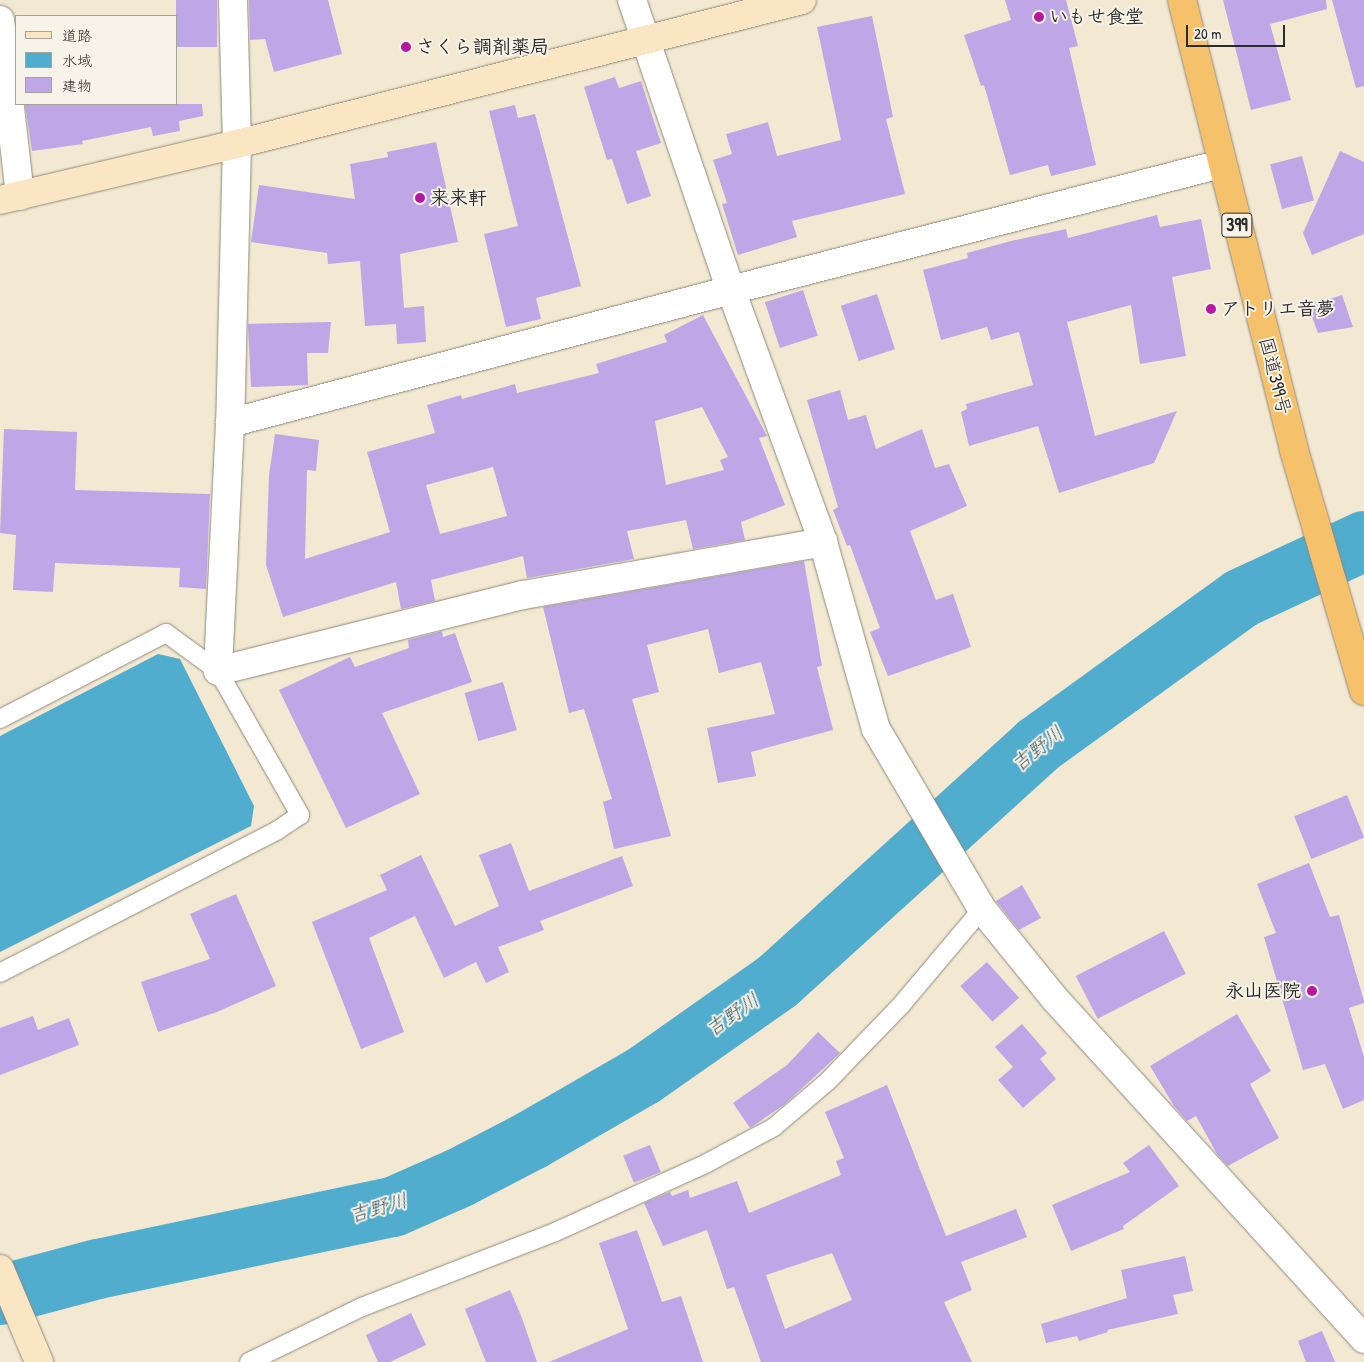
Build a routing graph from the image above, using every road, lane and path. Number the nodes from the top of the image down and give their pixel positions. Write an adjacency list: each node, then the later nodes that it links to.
1 (233, 0): 7 (street)
2 (632, 0): 6 (street)
3 (802, 0): 6 (street)
4 (1182, 0): 8 (highway, 国道399号 / 399)
5 (0, 20): 9 (street)
6 (646, 38): 7 (street); 10 (street)
7 (237, 144): 9 (street); 11 (street)
8 (1222, 164): 10 (street); 14 (highway, 国道399号 / 399)
9 (10, 198)
10 (731, 290): 11 (street); 12 (street)
11 (230, 423): 13 (street)
12 (823, 542): 13 (street); 16 (street)
13 (218, 671): 15 (lane); 17 (lane)
14 (1361, 681)
15 (0, 719)
16 (978, 903): 19 (street); 21 (lane)
17 (0, 973)
18 (0, 1269): 20 (street)
19 (1364, 1339)
20 (40, 1362)
21 (249, 1362)

